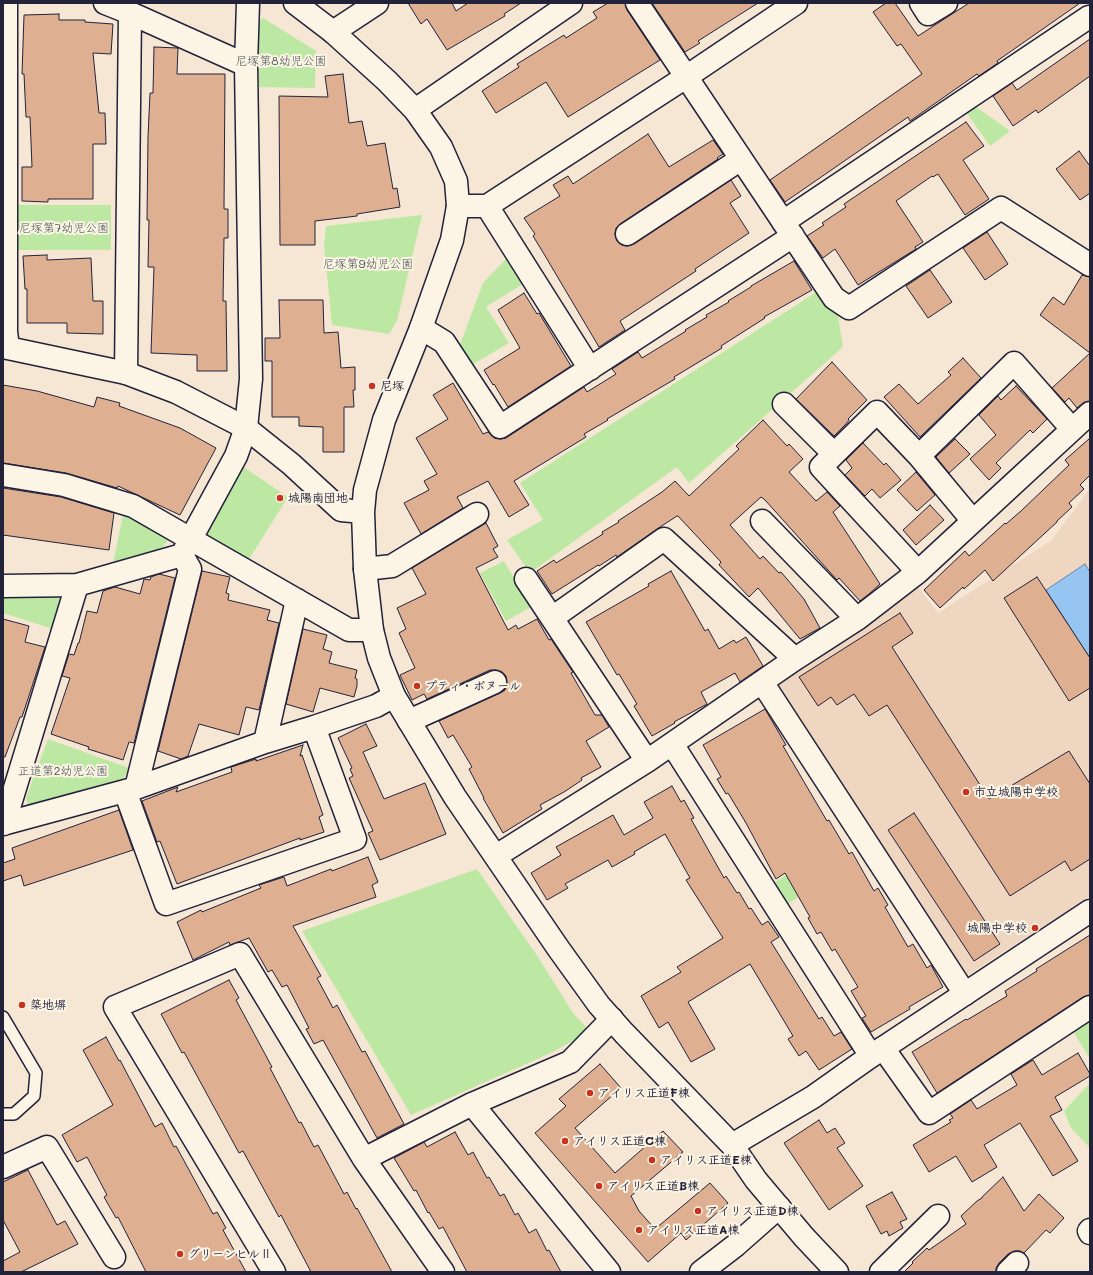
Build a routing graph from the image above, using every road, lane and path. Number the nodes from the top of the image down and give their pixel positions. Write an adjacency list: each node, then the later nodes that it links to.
1 (6, 3): 24 (street)
2 (105, 3): 11 (street)
3 (248, 3): 14 (street)
4 (377, 3): 13 (street)
5 (572, 3): 16 (street)
6 (637, 3): 15 (street)
7 (796, 3): 15 (street)
8 (921, 3): 9 (street)
9 (946, 3)
10 (305, 6): 13 (street)
11 (130, 13): 14 (street); 26 (street)
12 (1086, 13): 20 (street)
13 (333, 32): 16 (street)
14 (246, 65): 29 (street)
15 (686, 77): 17 (street); 19 (street)
16 (414, 110): 18 (street)
17 (741, 159): 20 (street); 21 (street)
18 (458, 206): 19 (street); 23 (street)
19 (487, 206): 25 (street)
20 (788, 229): 22 (street); 25 (street)
21 (627, 234)
22 (1090, 265)
23 (421, 328): 25 (street); 34 (street)
24 (5, 347): 26 (street)
25 (590, 369)
26 (126, 373): 29 (street)
27 (784, 404): 31 (street)
28 (1090, 413): 30 (street)
29 (246, 428): 34 (street); 38 (street)
30 (1072, 429): 32 (street); 37 (street)
31 (834, 454): 32 (street); 40 (street)
32 (919, 456): 37 (street)
33 (3, 475): 38 (street)
34 (363, 512): 39 (street)
35 (477, 514): 39 (street)
36 (762, 521): 46 (street)
37 (973, 521): 40 (street)
38 (187, 548): 42 (street); 44 (street); 57 (street)
39 (365, 569): 47 (street)
40 (918, 572): 46 (street)
41 (526, 579): 45 (street)
42 (77, 585): 43 (street); 58 (street)
43 (3, 586)
44 (297, 600): 47 (street); 54 (street)
45 (552, 618): 48 (street); 56 (street)
46 (857, 619): 48 (street)
47 (372, 630): 51 (street)
48 (795, 659): 50 (street)
49 (495, 682): 52 (street)
50 (762, 682): 55 (street); 61 (street)
51 (394, 696): 52 (street); 53 (street)
52 (409, 721): 59 (street)
53 (314, 727): 54 (street); 57 (street)
54 (265, 742): 57 (street)
55 (672, 744): 56 (street); 65 (street)
56 (648, 761): 59 (street)
57 (131, 790): 58 (street)
58 (3, 824)
59 (496, 856): 64 (street)
60 (1090, 911): 61 (street)
61 (965, 994): 65 (street)
62 (1090, 1007): 65 (street)
63 (3, 1017): 67 (lane)
64 (612, 1020): 66 (street); 68 (street)
65 (877, 1052): 68 (street)
66 (472, 1104): 69 (street); 77 (street)
67 (3, 1114)
68 (732, 1145): 71 (street)
69 (364, 1159): 75 (street); 76 (street)
70 (3, 1167): 73 (street)
71 (780, 1207): 74 (street); 78 (street)
72 (938, 1216): 79 (street)
73 (114, 1257)
74 (828, 1269)
75 (439, 1271)
76 (274, 1272)
77 (609, 1272)
78 (701, 1272)
79 (880, 1272)

